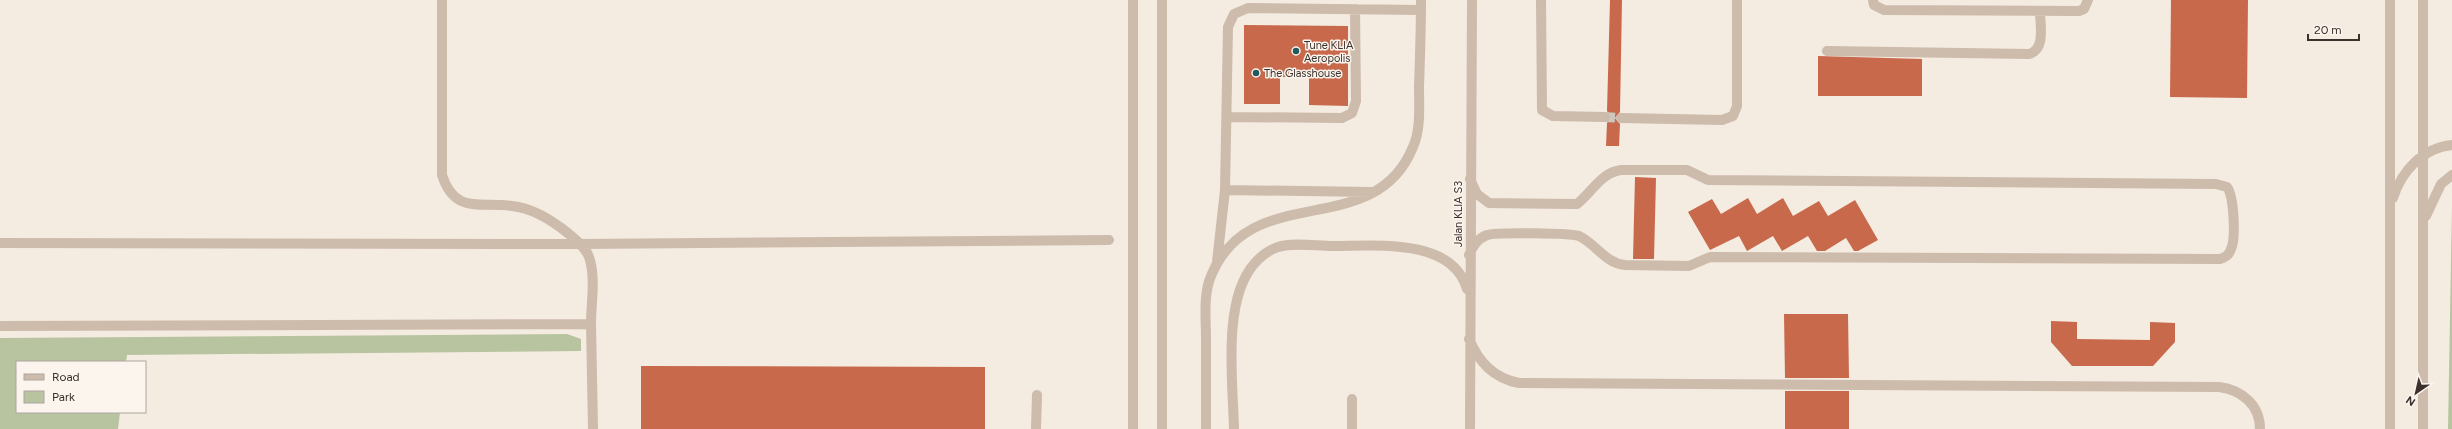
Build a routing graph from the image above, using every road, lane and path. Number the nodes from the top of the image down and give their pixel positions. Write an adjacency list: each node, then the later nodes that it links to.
1 (442, 0): 28 (street)
2 (1132, 0): 39 (street)
3 (1162, 0): 40 (street)
4 (1472, 0): 21 (street, Jalan KLIA S3)
5 (1541, 0): 16 (street)
6 (1737, 0): 17 (street)
7 (1873, 0): 13 (street)
8 (2088, 0): 13 (street)
9 (2390, 0): 24 (street)
10 (2423, 0): 19 (street)
11 (1421, 5): 12 (street); 23 (street)
12 (1355, 9): 15 (street); 15 (street)
13 (2040, 11): 14 (street)
14 (1827, 51)
15 (1227, 117): 22 (street)
16 (1605, 118)
17 (1621, 118)
18 (2452, 144): 19 (street)
19 (2423, 155): 24 (street); 25 (street)
20 (2452, 175): 25 (street)
21 (1470, 179): 29 (street, Jalan KLIA S3); 29 (street)
22 (1225, 190): 23 (street); 30 (street)
23 (1374, 192): 30 (street)
24 (2390, 212): 46 (street)
25 (2423, 227): 47 (street)
26 (1109, 240): 28 (street)
27 (0, 243): 28 (street)
28 (580, 244): 32 (street)
29 (1469, 255): 31 (street, Jalan KLIA S3)
30 (1217, 262): 41 (street)
31 (1469, 302): 34 (street, Jalan KLIA S3); 42 (street)
32 (591, 324): 33 (street); 37 (street)
33 (0, 326)
34 (1469, 339): 44 (street, Jalan KLIA S3); 45 (street)
35 (1037, 395): 38 (street)
36 (1352, 399): 43 (street)
37 (593, 429)
38 (1036, 429)
39 (1133, 429)
40 (1162, 429)
41 (1206, 429)
42 (1234, 429)
43 (1352, 429)
44 (1470, 429)
45 (2260, 429)
46 (2390, 429)
47 (2423, 429)

